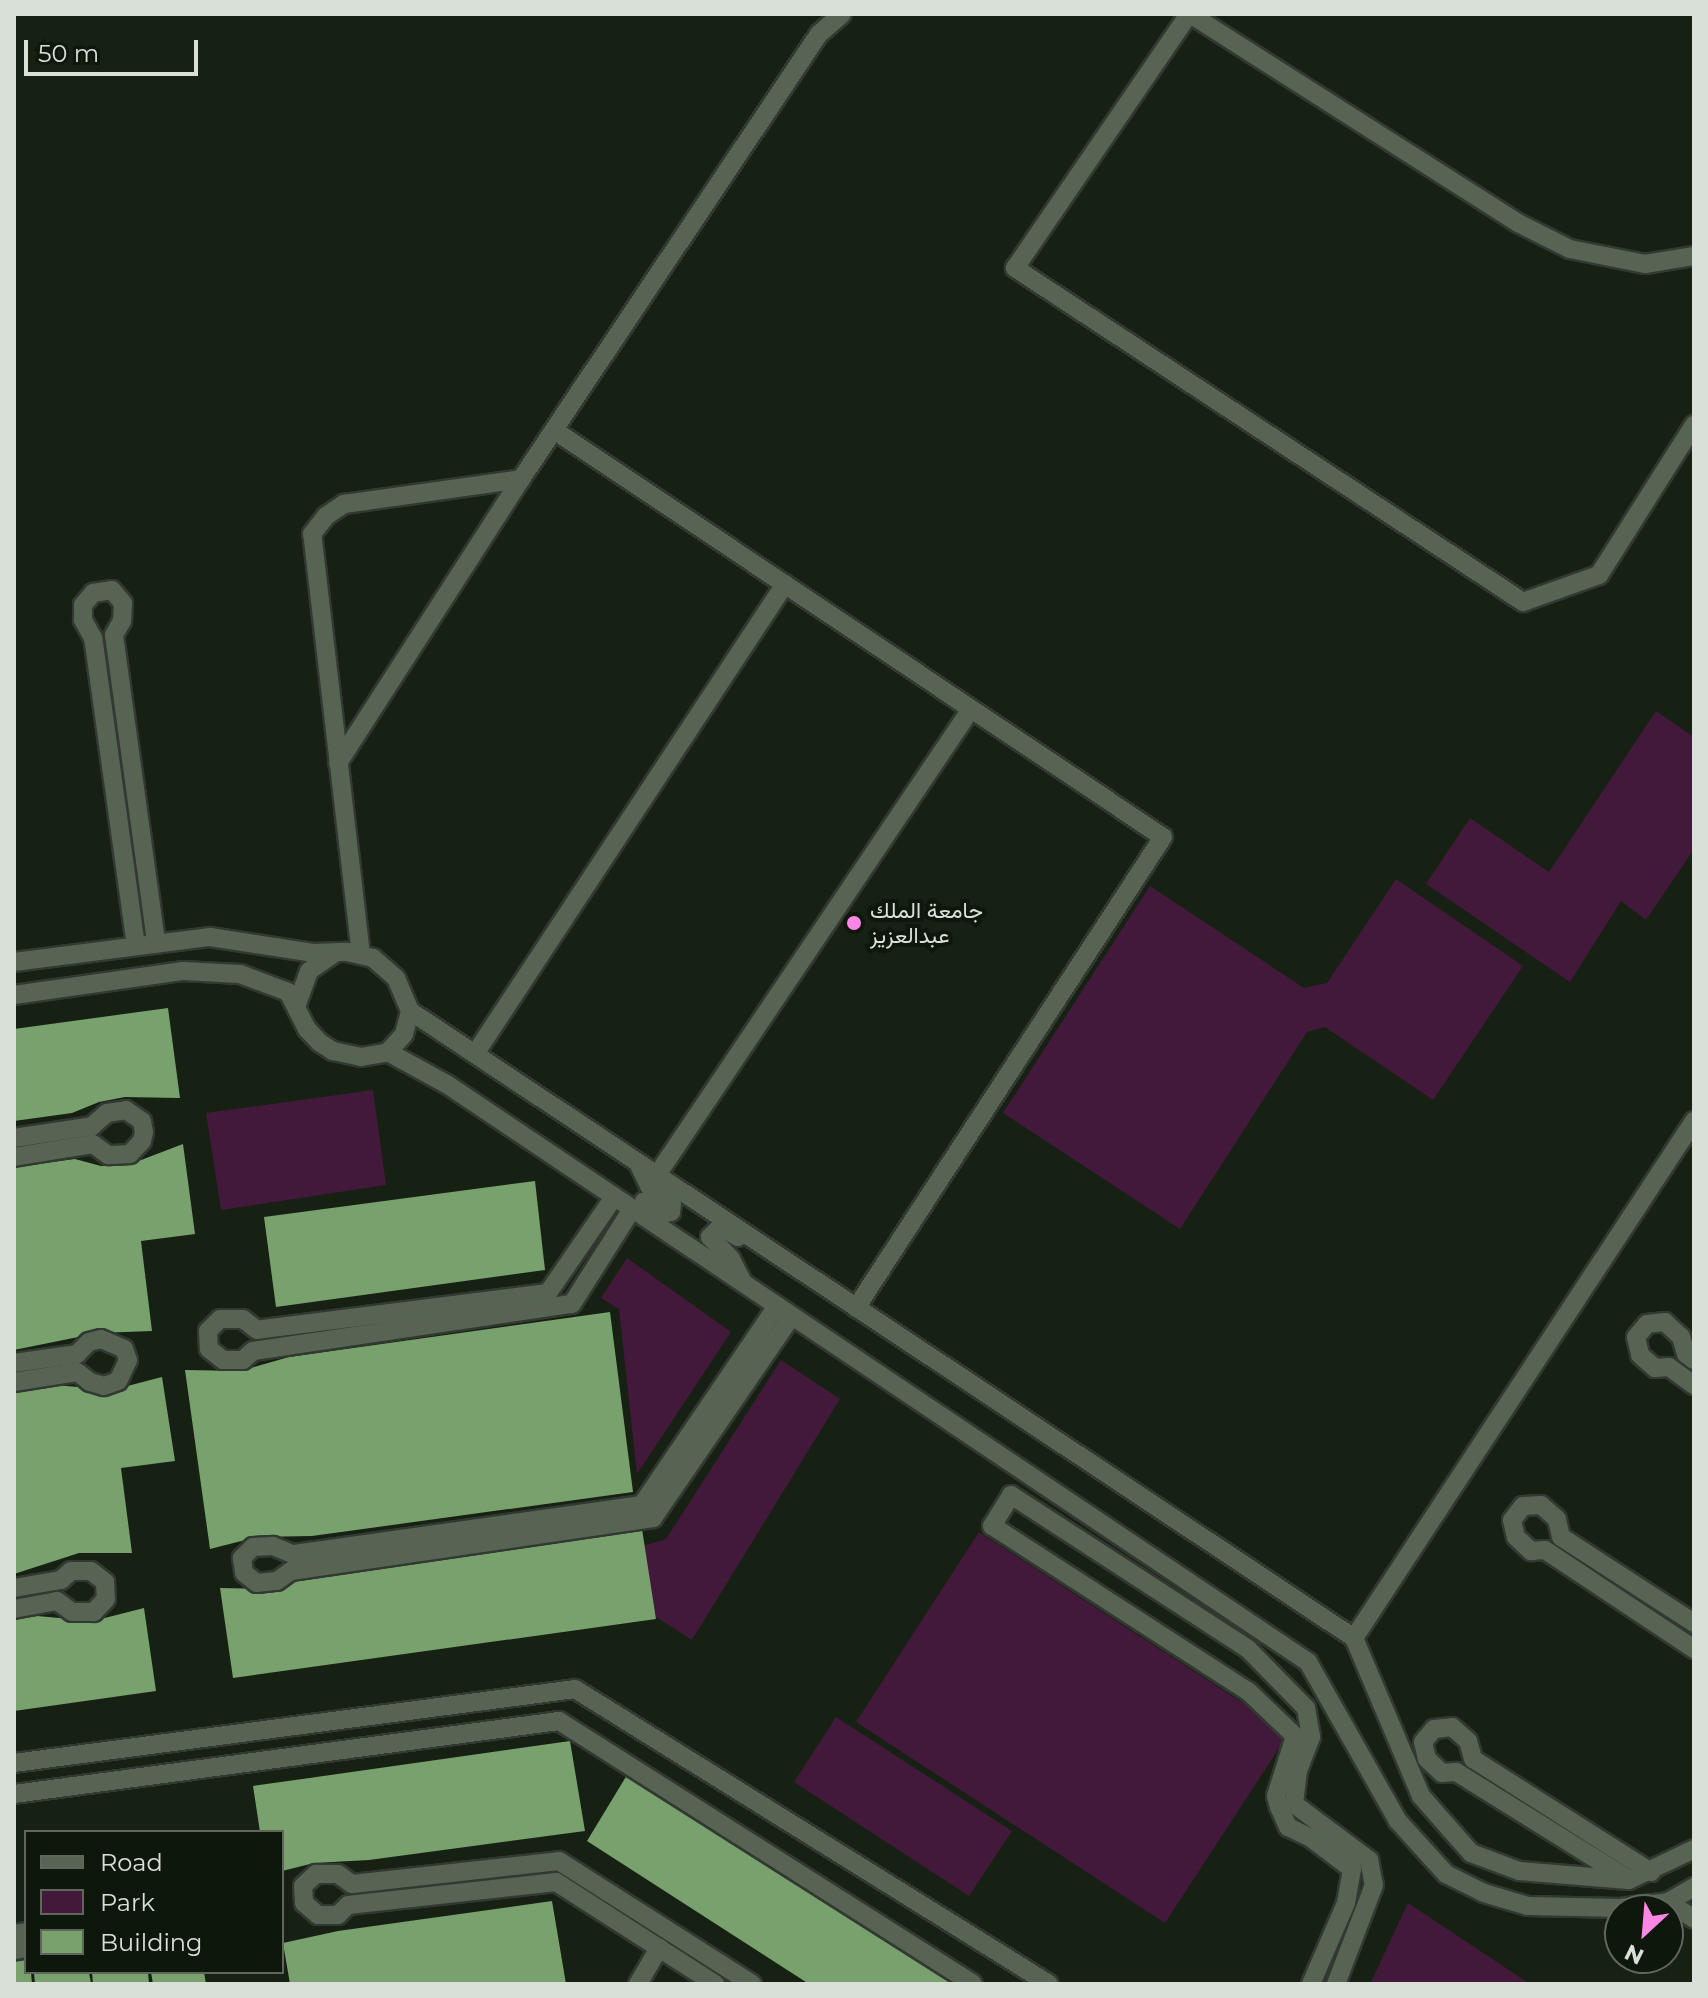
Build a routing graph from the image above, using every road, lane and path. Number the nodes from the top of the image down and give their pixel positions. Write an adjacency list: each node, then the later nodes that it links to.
1 (842, 14): 5 (street)
2 (1189, 14): 3 (street); 4 (street)
3 (1694, 256)
4 (1694, 425)
5 (554, 430): 6 (street); 7 (street)
6 (521, 479): 9 (street); 9 (street)
7 (785, 584): 8 (street); 19 (street)
8 (971, 709): 24 (street); 30 (street)
9 (338, 763): 13 (street)
10 (156, 943): 11 (street); 11 (street); 12 (street)
11 (136, 946): 14 (street)
12 (336, 952): 13 (street); 16 (street)
13 (361, 955): 17 (street)
14 (14, 962)
15 (14, 995): 16 (street)
16 (296, 1007): 18 (street)
17 (410, 1011): 18 (street); 19 (street)
18 (388, 1052): 25 (street)
19 (475, 1054): 23 (street)
20 (1694, 1121): 39 (street)
21 (14, 1138): 22 (street)
22 (14, 1157)
23 (638, 1163): 24 (street); 25 (street)
24 (657, 1175): 28 (street)
25 (596, 1185): 26 (street)
26 (614, 1197): 27 (street); 27 (street)
27 (632, 1209): 29 (street)
28 (780, 1257): 29 (street); 30 (street)
29 (744, 1284): 31 (street)
30 (856, 1308): 39 (street)
31 (784, 1311): 31 (street); 46 (street)
32 (1694, 1360): 35 (street)
33 (14, 1363): 34 (street)
34 (14, 1382)
35 (1694, 1385)
36 (14, 1588): 37 (street)
37 (14, 1609)
38 (1694, 1623): 40 (street)
39 (1354, 1638): 45 (street)
40 (1694, 1649)
41 (14, 1763): 52 (street)
42 (14, 1794): 51 (street)
43 (1694, 1849): 44 (street)
44 (1651, 1872): 45 (street); 45 (street)
45 (1629, 1880)
46 (1604, 1908)
47 (659, 1948): 48 (street); 49 (street); 50 (street)
48 (638, 1984)
49 (715, 1984)
50 (752, 1984)
51 (973, 1984)
52 (1049, 1984)
53 (1311, 1984): 54 (street)
54 (1336, 1984)

